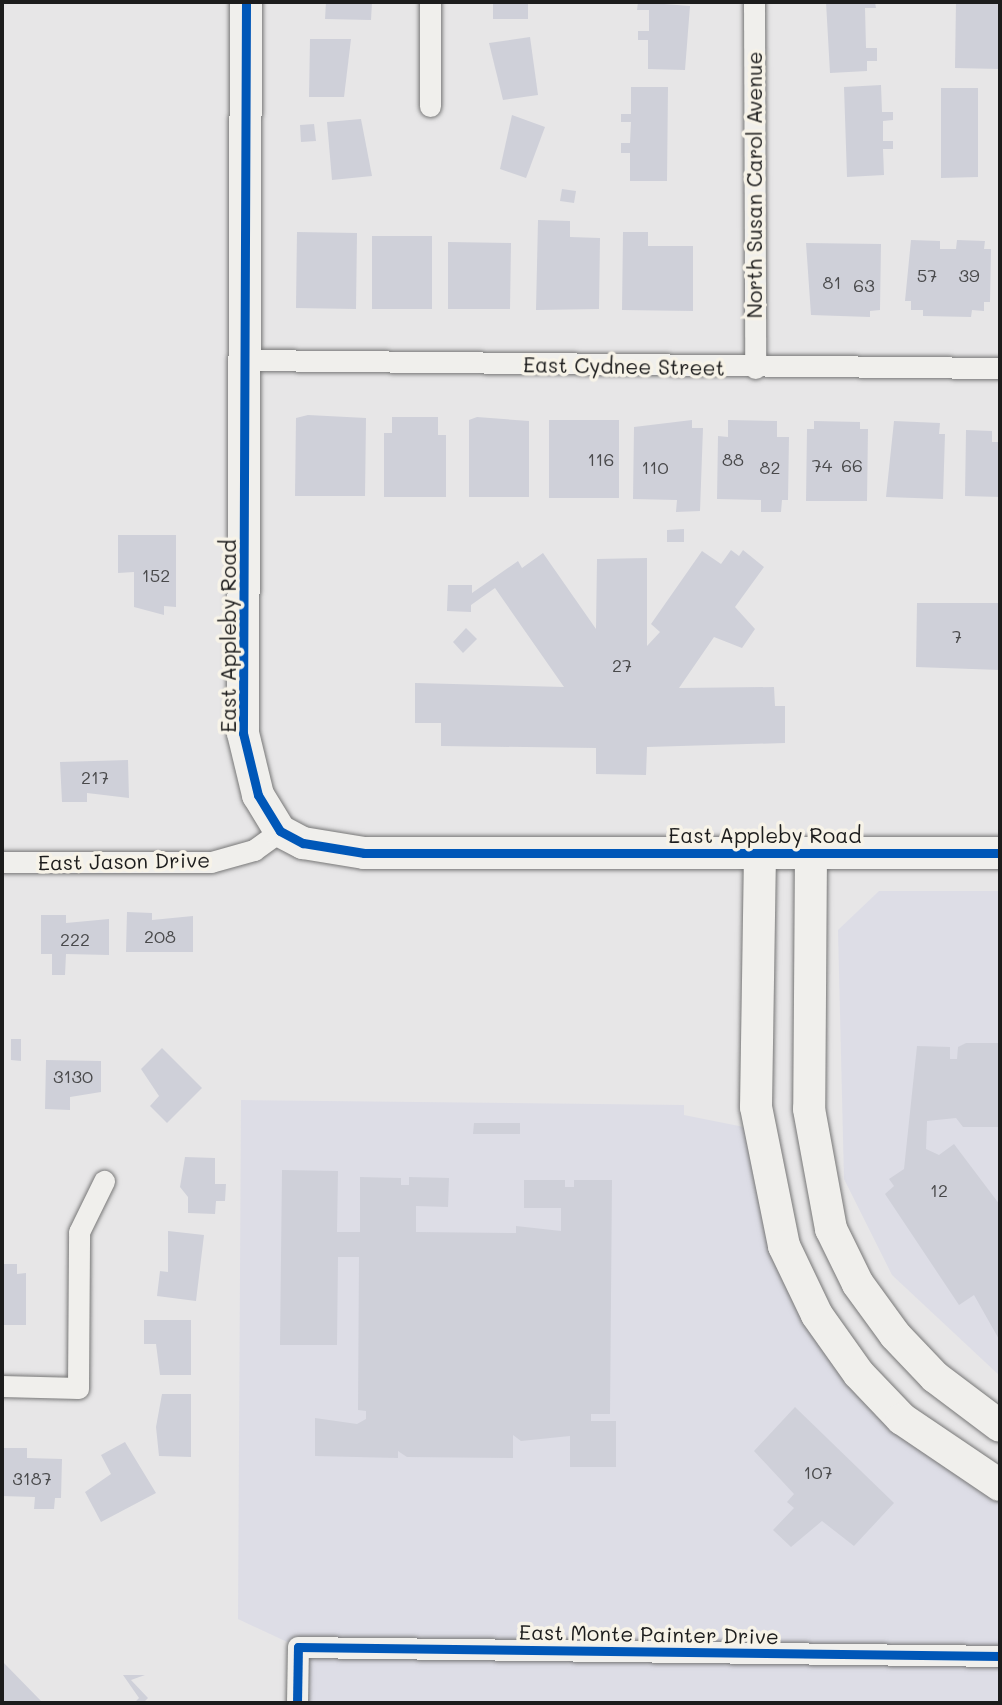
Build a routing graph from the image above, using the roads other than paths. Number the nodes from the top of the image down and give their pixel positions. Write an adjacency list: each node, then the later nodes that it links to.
1 (246, 2): 5 (street, East Appleby Road)
2 (430, 2): 4 (street)
3 (754, 2): 6 (street, North Susan Carol Avenue)
4 (430, 106)
5 (247, 360): 6 (street, East Cydnee Street); 8 (street, East Appleby Road)
6 (755, 368): 7 (street, East Cydnee Street)
7 (1000, 368)
8 (280, 831): 9 (street, East Appleby Road); 12 (street, East Jason Drive)
9 (760, 853): 10 (street, East Appleby Road); 16 (street)
10 (811, 853): 11 (street, East Appleby Road); 15 (street)
11 (1000, 853)
12 (2, 862)
13 (104, 1181): 14 (street)
14 (2, 1385)
15 (1000, 1426)
16 (1000, 1485)
17 (1000, 1656): 18 (street, East Monte Painter Drive)
18 (297, 1703)

